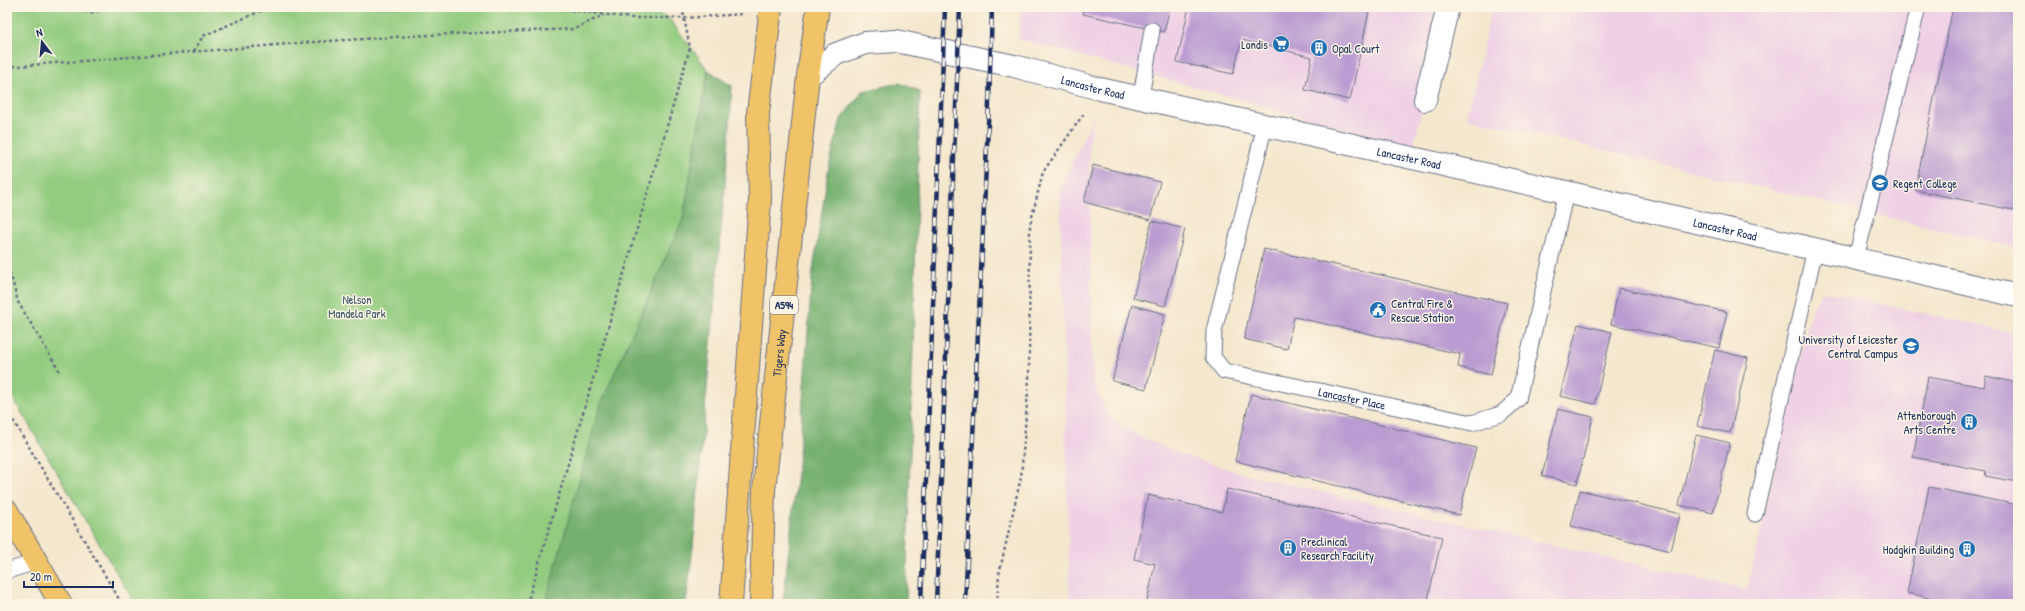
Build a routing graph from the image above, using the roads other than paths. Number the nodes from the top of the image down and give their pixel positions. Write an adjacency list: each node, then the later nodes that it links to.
1 (771, 7): 19 (main road, A594)
2 (818, 7): 6 (main road, Tigers Way / A594)
3 (1448, 7): 8 (street)
4 (1918, 7): 12 (lane)
5 (1152, 30): 7 (lane)
6 (808, 76): 7 (street, Lancaster Road); 20 (main road, Tigers Way / A594)
7 (1141, 97): 9 (street, Lancaster Road)
8 (1425, 100)
9 (1266, 125): 10 (street, Lancaster Road); 10 (lane, Lancaster Place)
10 (1566, 192): 11 (street, Lancaster Road)
11 (1814, 249): 12 (street, Lancaster Road); 15 (lane)
12 (1856, 258): 13 (street, Lancaster Road)
13 (2018, 296)
14 (7, 511): 16 (main road)
15 (1756, 514)
16 (36, 562): 17 (lane); 18 (main road)
17 (7, 571)
18 (61, 604)
19 (731, 604)
20 (761, 604)

